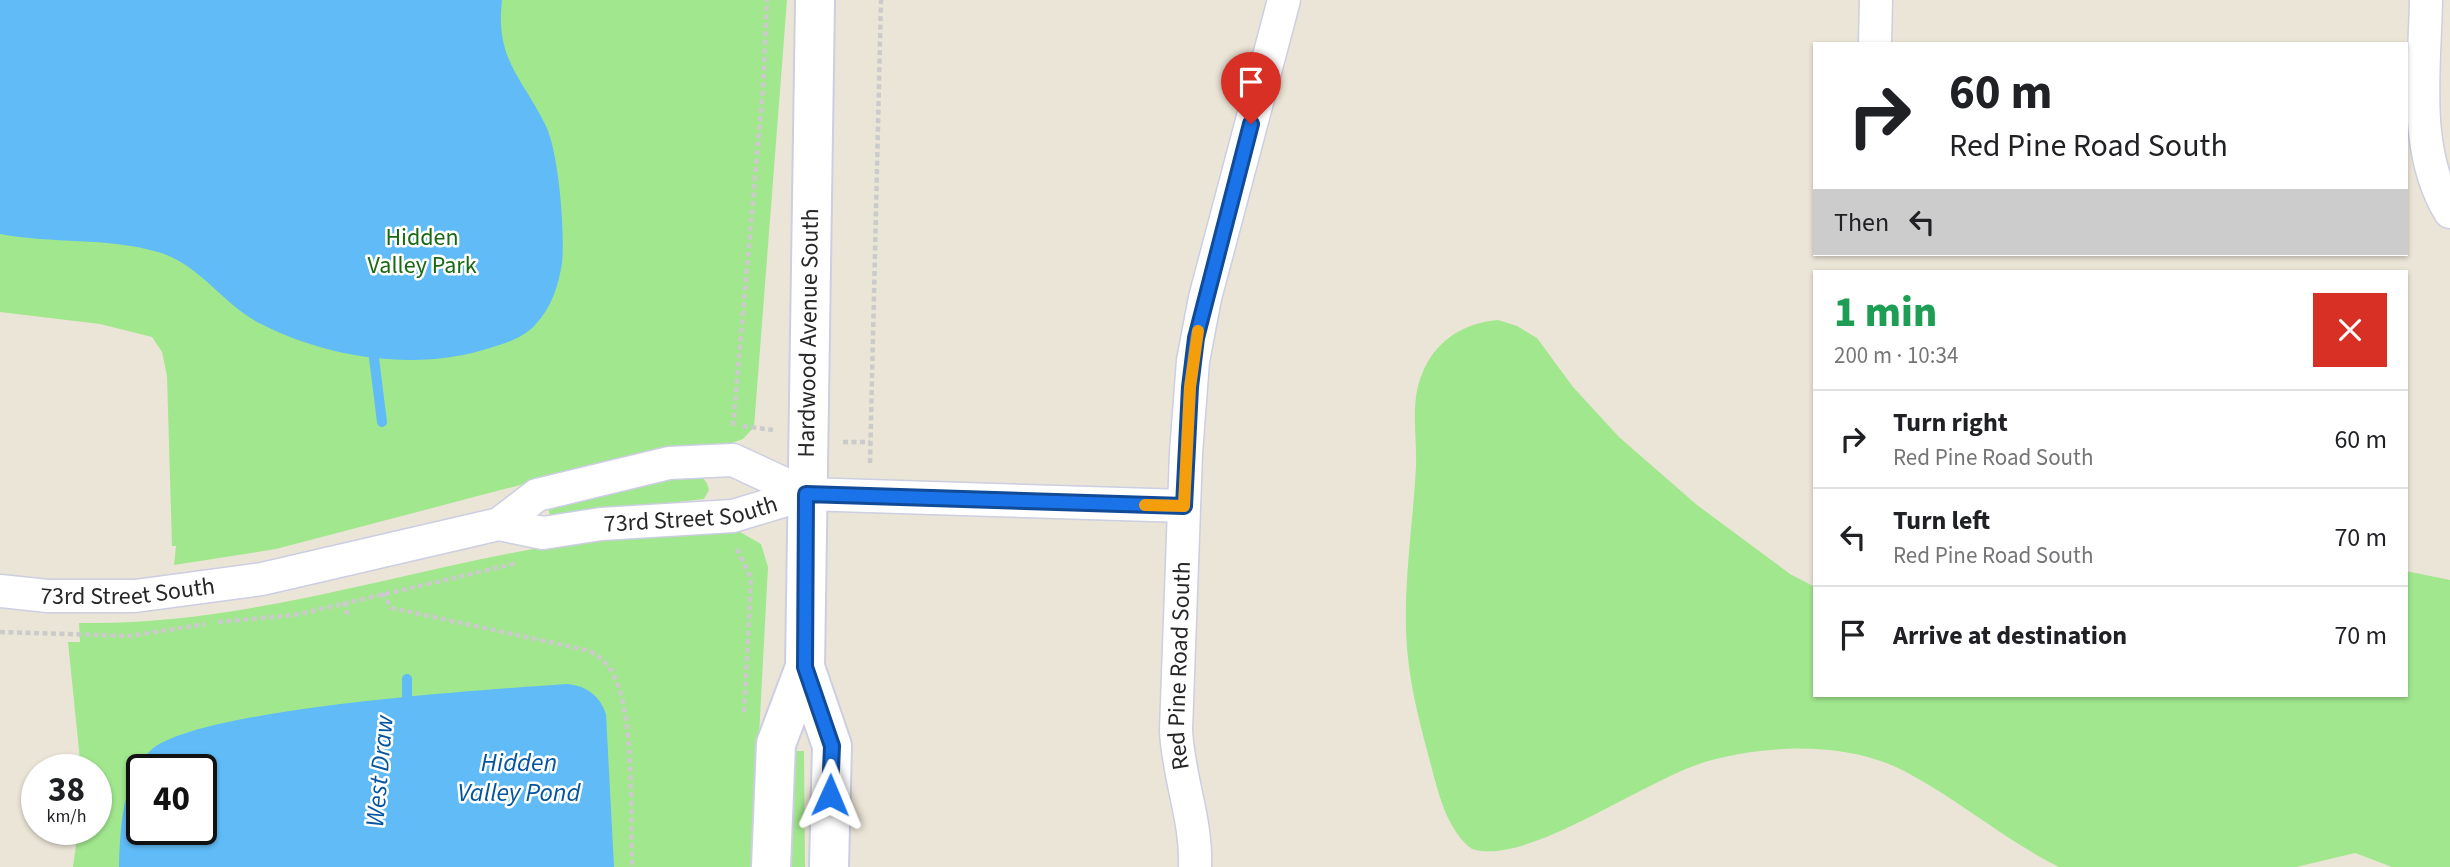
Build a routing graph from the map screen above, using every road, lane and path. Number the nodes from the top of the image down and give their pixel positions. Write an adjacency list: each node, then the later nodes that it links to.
1 (767, 0): 9 (path)
2 (815, 0): 11 (street, Hardwood Avenue South)
3 (881, 0): 10 (path)
4 (1284, 0): 12 (street, Red Pine Road South)
5 (1877, 0): 7 (street)
6 (2426, 0): 8 (street)
7 (1875, 42)
8 (2450, 212)
9 (733, 426)
10 (870, 442)
11 (806, 494): 12 (street); 13 (street, 73rd Street South); 13 (street, 73rd Street South); 21 (street, Hardwood Avenue South)
12 (1184, 506): 26 (street, Red Pine Road South)
13 (499, 524): 16 (street, 73rd Street South)
14 (734, 542): 22 (path)
15 (528, 561): 17 (path)
16 (0, 591)
17 (382, 593): 18 (path); 23 (path)
18 (344, 602): 19 (path); 20 (path)
19 (348, 617)
20 (0, 632)
21 (805, 667): 24 (street, Hardwood Avenue South); 25 (street, Hardwood Avenue South)
22 (744, 726)
23 (632, 867)
24 (771, 867)
25 (828, 867)
26 (1195, 867)

